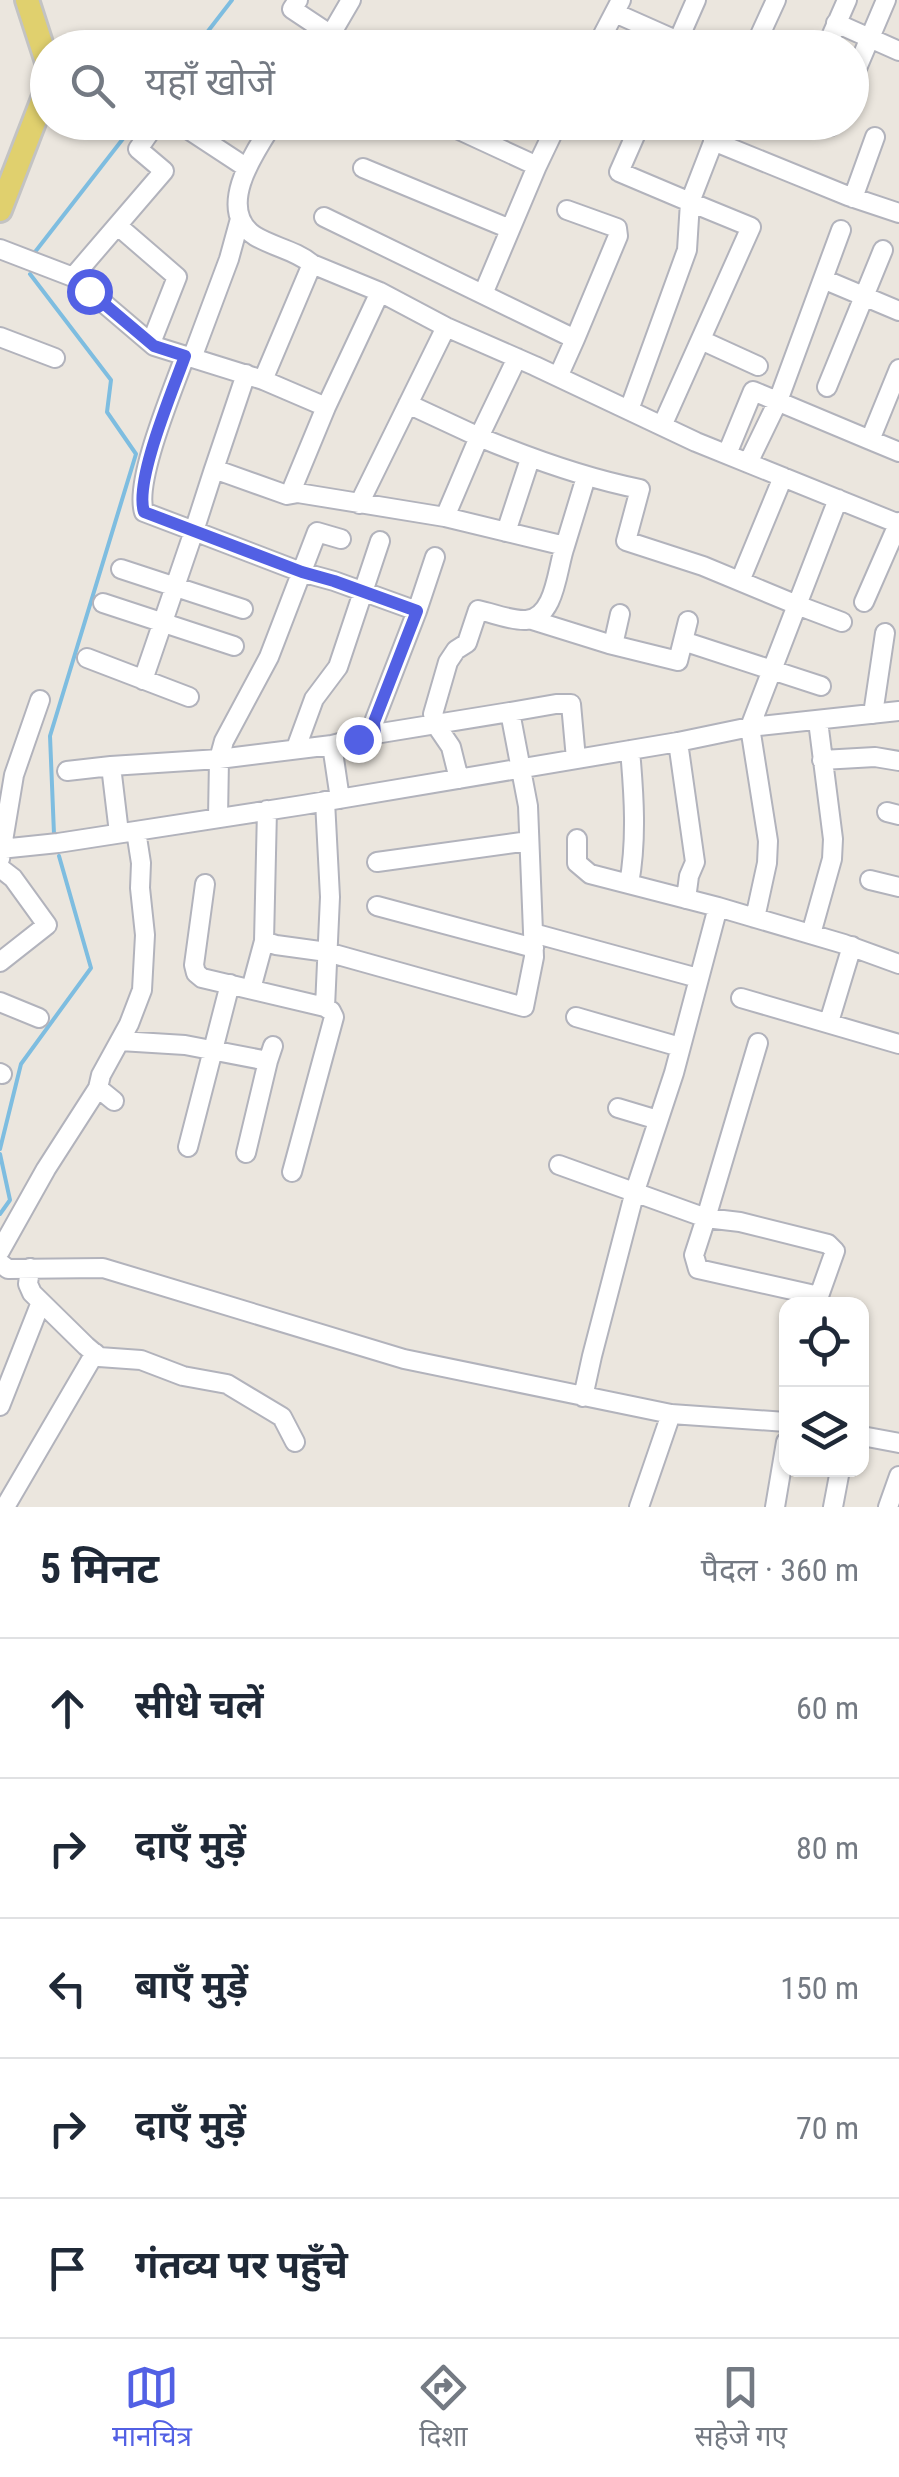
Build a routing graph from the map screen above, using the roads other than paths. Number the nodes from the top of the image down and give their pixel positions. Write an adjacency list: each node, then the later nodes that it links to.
1 (27, 0): 10 (main road)
2 (298, 0): 11 (street)
3 (350, 0): 12 (street)
4 (696, 0): 15 (street)
5 (776, 0): 16 (street)
6 (846, 0): 9 (street)
7 (886, 0): 19 (street)
8 (618, 7): 13 (street); 14 (street)
9 (836, 23): 17 (street); 18 (street)
10 (37, 30)
11 (315, 30)
12 (333, 30)
13 (606, 30)
14 (654, 30)
15 (682, 30)
16 (762, 30)
17 (833, 30)
18 (851, 30)
19 (870, 39): 20 (street)
20 (899, 50)
21 (30, 124): 33 (main road)
22 (875, 136): 34 (street)
23 (144, 140): 41 (street)
24 (204, 140): 31 (street)
25 (263, 140): 31 (street)
26 (493, 140): 30 (street)
27 (549, 140): 30 (street)
28 (633, 140): 35 (street)
29 (712, 141): 34 (street); 35 (street)
30 (537, 166): 42 (street)
31 (247, 168): 40 (street)
32 (363, 168): 42 (street)
33 (6, 175): 36 (main road)
34 (853, 198): 38 (street)
35 (690, 202): 56 (street); 69 (street)
36 (0, 210)
37 (568, 210): 55 (street)
38 (899, 214)
39 (324, 218): 50 (street)
40 (240, 220): 46 (street); 58 (street)
41 (118, 226): 47 (street); 57 (street)
42 (510, 229): 50 (street)
43 (840, 230): 48 (street)
44 (0, 249): 47 (street)
45 (883, 250): 51 (street)
46 (312, 264): 49 (street); 63 (street)
47 (73, 277): 57 (street)
48 (824, 280): 51 (street); 66 (street)
49 (380, 292): 53 (street); 68 (street)
50 (483, 294): 55 (street)
51 (864, 296): 52 (street); 65 (street)
52 (899, 310)
53 (446, 327): 60 (street); 67 (street)
54 (0, 337): 59 (street)
55 (575, 339): 64 (street)
56 (700, 340): 61 (street); 70 (street)
57 (151, 343): 58 (street)
58 (189, 357): 63 (street); 85 (street)
59 (55, 358)
60 (517, 358): 64 (street); 71 (street)
61 (758, 366)
62 (899, 368): 72 (street)
63 (255, 377): 68 (street); 77 (street)
64 (558, 377): 69 (street)
65 (827, 387)
66 (778, 402): 72 (street); 74 (street); 76 (street)
67 (408, 404): 71 (street); 82 (street)
68 (326, 407): 80 (street)
69 (630, 410): 70 (street)
70 (662, 426): 74 (street)
71 (479, 436): 75 (street); 83 (street)
72 (870, 440): 73 (street)
73 (899, 452)
74 (727, 454): 76 (street)
75 (530, 458): 78 (street); 86 (street)
76 (748, 463): 79 (street)
77 (214, 469): 80 (street); 85 (street)
78 (586, 477): 89 (street); 93 (street)
79 (783, 477): 81 (street); 93 (street)
80 (290, 494): 82 (street)
81 (838, 499): 84 (street); 98 (street)
82 (359, 504): 83 (street)
83 (445, 517): 86 (street)
84 (899, 523): 96 (street)
85 (194, 531): 92 (street); 94 (street)
86 (506, 532): 89 (street)
87 (342, 539): 92 (street)
88 (380, 541): 95 (street)
89 (565, 546): 102 (street)
90 (435, 557): 100 (street)
91 (120, 569): 94 (street)
92 (302, 572): 95 (street); 127 (street)
93 (740, 581): 98 (street)
94 (175, 587): 99 (street); 104 (street)
95 (361, 591): 100 (street); 125 (street)
96 (864, 602)
97 (103, 603): 104 (street)
98 (797, 605): 105 (street); 111 (street)
99 (243, 609)
100 (417, 611): 122 (street)
101 (620, 614): 108 (street)
102 (532, 620): 108 (street); 120 (street)
103 (688, 621): 107 (street)
104 (163, 622): 109 (street); 112 (street)
105 (842, 622)
106 (885, 633): 118 (street)
107 (683, 641): 108 (street); 111 (street)
108 (613, 645)
109 (234, 646)
110 (86, 658): 112 (street)
111 (771, 671): 113 (street); 121 (street)
112 (143, 680): 114 (street)
113 (821, 686)
114 (189, 697)
115 (40, 700): 141 (street)
116 (510, 712): 120 (street); 128 (street); 132 (street)
117 (899, 712): 118 (street)
118 (873, 714): 119 (street)
119 (818, 721): 121 (street); 129 (street)
120 (436, 725): 122 (street); 134 (street)
121 (750, 727): 123 (street); 150 (street)
122 (375, 734): 124 (street)
123 (678, 742): 126 (street); 147 (street)
124 (332, 746): 125 (street); 135 (street)
125 (296, 748): 127 (street)
126 (630, 750): 128 (street); 145 (street)
127 (219, 759): 131 (street); 137 (street)
128 (576, 759): 132 (street)
129 (822, 760): 130 (street); 151 (street)
130 (899, 761)
131 (110, 766): 133 (street); 138 (street)
132 (520, 768): 134 (street); 140 (street)
133 (67, 772)
134 (459, 778): 135 (street)
135 (332, 800): 136 (street); 155 (street)
136 (267, 810): 137 (street); 152 (street)
137 (218, 818): 138 (street)
138 (127, 832): 141 (street); 167 (street)
139 (576, 839): 145 (street)
140 (529, 841): 142 (street); 153 (street)
141 (1, 856): 156 (street)
142 (378, 862)
143 (870, 880): 146 (street)
144 (205, 884): 159 (street)
145 (629, 884): 147 (street)
146 (899, 887)
147 (686, 899): 149 (street)
148 (376, 906): 153 (street)
149 (718, 907): 150 (street); 158 (street)
150 (755, 918): 151 (street)
151 (811, 934): 154 (street)
152 (264, 941): 155 (street); 160 (street)
153 (534, 941): 155 (street); 158 (street)
154 (852, 946): 157 (street); 166 (street)
155 (327, 952): 163 (street)
156 (0, 962)
157 (899, 964)
158 (698, 978): 170 (street)
159 (230, 984): 160 (street); 171 (street)
160 (251, 990): 163 (street)
161 (741, 998): 166 (street)
162 (0, 1002): 164 (street)
163 (325, 1007): 179 (street)
164 (39, 1018)
165 (576, 1018): 170 (street)
166 (829, 1022): 169 (street)
167 (120, 1041): 171 (street); 172 (street)
168 (758, 1043): 181 (street)
169 (899, 1044)
170 (680, 1047): 175 (street)
171 (211, 1050): 176 (street); 177 (street)
172 (98, 1088): 173 (street); 182 (street)
173 (114, 1101)
174 (618, 1108): 175 (street)
175 (658, 1120): 180 (street)
176 (188, 1147)
177 (246, 1153)
178 (559, 1165): 180 (street)
179 (292, 1172)
180 (634, 1191): 181 (street); 187 (street)
181 (706, 1218): 181 (street)
182 (0, 1251)
183 (0, 1263): 184 (street)
184 (30, 1268): 185 (street); 187 (street)
185 (41, 1302): 186 (street); 188 (street)
186 (94, 1353): 192 (street); 197 (street)
187 (584, 1397): 189 (street)
188 (0, 1406)
189 (670, 1414): 190 (street); 198 (street)
190 (779, 1422)
191 (869, 1437): 193 (street)
192 (295, 1442)
193 (899, 1443)
194 (899, 1476): 201 (street)
195 (780, 1477): 199 (street)
196 (839, 1477): 200 (street)
197 (5, 1507)
198 (639, 1507)
199 (775, 1507)
200 (834, 1507)
201 (888, 1507)

